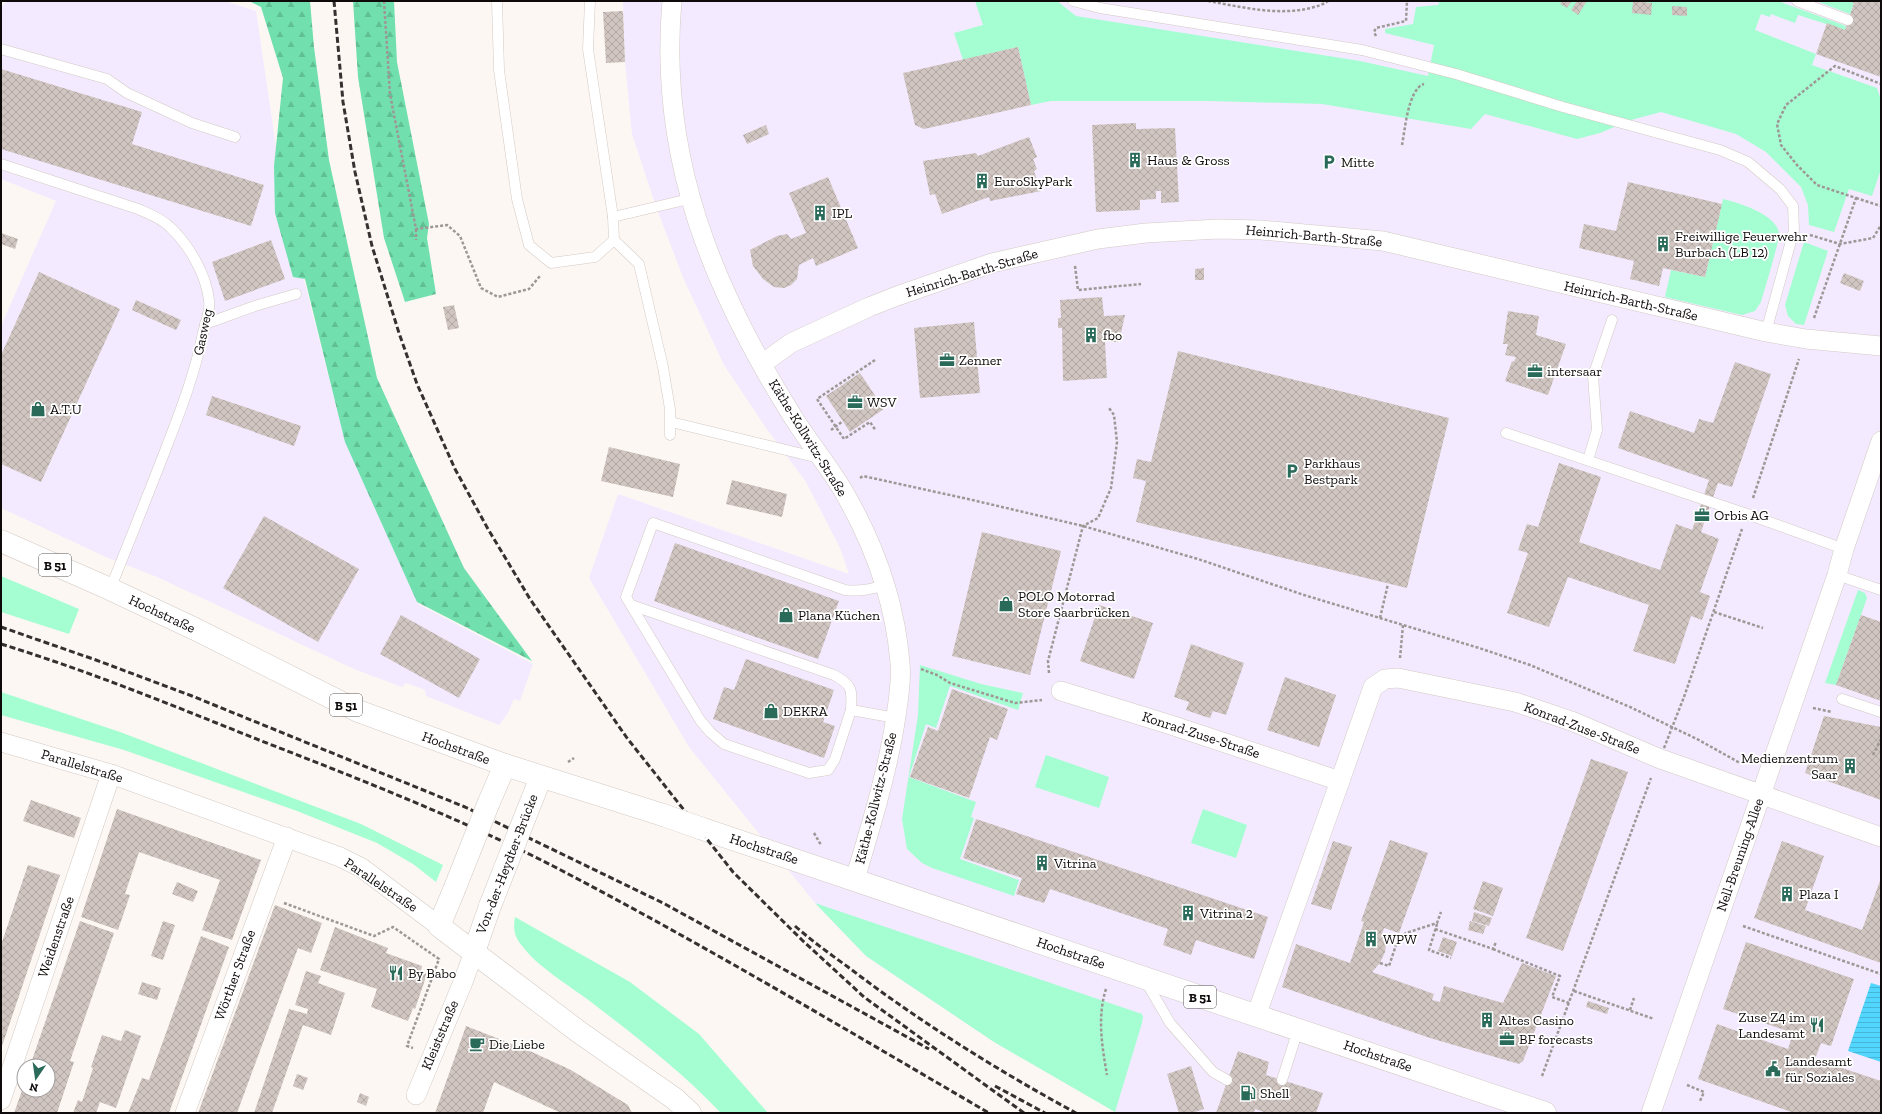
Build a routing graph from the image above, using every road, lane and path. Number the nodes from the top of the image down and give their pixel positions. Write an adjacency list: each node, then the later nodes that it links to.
1 (384, 1): 23 (path)
2 (497, 1): 28 (lane)
3 (590, 1): 21 (lane)
4 (672, 1): 19 (street, Käthe-Kollwitz-Straße)
5 (1073, 1): 24 (lane)
6 (1208, 1): 7 (path)
7 (1328, 1)
8 (1407, 1): 11 (path)
9 (1797, 1): 10 (lane)
10 (1848, 20)
11 (1383, 38)
12 (1, 49): 15 (lane)
13 (1428, 82): 16 (path)
14 (1881, 84): 18 (path)
15 (235, 137)
16 (1402, 145)
17 (1, 164): 34 (lane, Gasweg)
18 (1856, 198): 20 (path); 27 (path)
19 (689, 199): 21 (lane); 38 (street, Käthe-Kollwitz-Straße)
20 (1881, 206)
21 (613, 217): 26 (lane)
22 (1881, 225): 27 (path)
23 (416, 229): 25 (path); 28 (path)
24 (1794, 230): 27 (path); 35 (lane)
25 (416, 240)
26 (614, 240): 28 (lane); 41 (lane)
27 (1840, 244): 32 (path)
28 (551, 263)
29 (1075, 266): 30 (path)
30 (1141, 284)
31 (296, 294): 34 (lane)
32 (1813, 319)
33 (1612, 320): 49 (lane)
34 (205, 324): 57 (lane, Gasweg)
35 (1766, 332): 36 (street, Heinrich-Barth-Straße); 38 (street, Heinrich-Barth-Straße)
36 (1881, 346)
37 (875, 360): 42 (path)
38 (762, 364): 48 (street, Käthe-Kollwitz-Straße)
39 (1109, 408): 51 (path)
40 (843, 421): 42 (path)
41 (671, 422): 46 (lane); 48 (lane)
42 (835, 427): 43 (path); 44 (path)
43 (831, 430)
44 (876, 432)
45 (1506, 433): 49 (lane)
46 (670, 435)
47 (1881, 441): 53 (street, Nell-Breuning-Allee)
48 (821, 459): 56 (street, Käthe-Kollwitz-Straße)
49 (1588, 460): 53 (lane)
50 (863, 476): 51 (path)
51 (1082, 526): 61 (path); 66 (path)
52 (1, 541): 57 (main road, Hochstraße / B 51)
53 (1844, 549): 54 (street, Nell-Breuning-Allee)
54 (1837, 575): 58 (lane); 83 (street, Nell-Breuning-Allee)
55 (1388, 584): 61 (path)
56 (886, 585): 59 (lane); 72 (street, Käthe-Kollwitz-Straße)
57 (110, 589): 77 (main road, Hochstraße / B 51)
58 (1881, 590)
59 (631, 605): 70 (lane); 70 (lane)
60 (1714, 612): 63 (path)
61 (1380, 618): 62 (path)
62 (1403, 625): 64 (path); 78 (path)
63 (1763, 628)
64 (1401, 647)
65 (917, 667): 67 (path)
66 (1049, 670)
67 (1061, 691): 82 (street, Konrad-Zuse-Straße)
68 (1684, 697): 75 (path, bridge)
69 (1842, 699): 71 (lane)
70 (851, 710): 72 (lane)
71 (1881, 712)
72 (896, 718): 86 (street, Käthe-Kollwitz-Straße)
73 (1881, 739): 76 (path)
74 (1, 742): 80 (street, Parallelstraße)
75 (1664, 748)
76 (1874, 755)
77 (505, 766): 81 (main road, Hochstraße / B 51); 90 (main road, bridge)
78 (1743, 770)
79 (1653, 771): 101 (path)
80 (111, 774): 84 (street, Parallelstraße); 115 (street, Weidenstraße)
81 (541, 777): 86 (main road, Hochstraße / B 51, bridge); 95 (main road, Von-der-Heydter-Brücke, bridge)
82 (1340, 781): 83 (street, Konrad-Zuse-Straße); 105 (street, Konrad-Zuse-Straße)
83 (1761, 795): 85 (street, Konrad-Zuse-Straße); 120 (street, Nell-Breuning-Allee)
84 (287, 837): 90 (street, Parallelstraße); 117 (street, Wörther Straße)
85 (1881, 837)
86 (855, 879): 98 (main road, Hochstraße / B 51)
87 (276, 900): 108 (path)
88 (1441, 912): 89 (path)
89 (1438, 923): 92 (path); 97 (path)
90 (439, 926): 95 (main road, Parallelstraße)
91 (1743, 926): 99 (path)
92 (1435, 929): 94 (path); 96 (path)
93 (1496, 942): 94 (path)
94 (1494, 949): 103 (path)
95 (474, 952): 108 (street, Kleiststraße); 118 (main road, Parallelstraße)
96 (1451, 958)
97 (1380, 963)
98 (1112, 967): 100 (main road, Hochstraße / B 51); 109 (path)
99 (1881, 974)
100 (1144, 978): 105 (main road, Hochstraße / B 51); 111 (lane)
101 (1574, 991): 103 (path); 104 (path)
102 (1634, 998): 104 (path)
103 (1569, 1003): 110 (path)
104 (1630, 1010): 106 (path)
105 (1256, 1016): 107 (main road, Hochstraße / B 51)
106 (1654, 1019)
107 (1298, 1030): 112 (lane); 119 (main road, Hochstraße / B 51)
108 (432, 1055): 114 (street, Kleiststraße)
109 (1107, 1075)
110 (1542, 1076)
111 (1227, 1080)
112 (1282, 1080)
113 (1687, 1085): 116 (path)
114 (416, 1095)
115 (1, 1100)
116 (1700, 1101)
117 (185, 1113)
118 (690, 1113)
119 (1545, 1113)
120 (1651, 1113)

